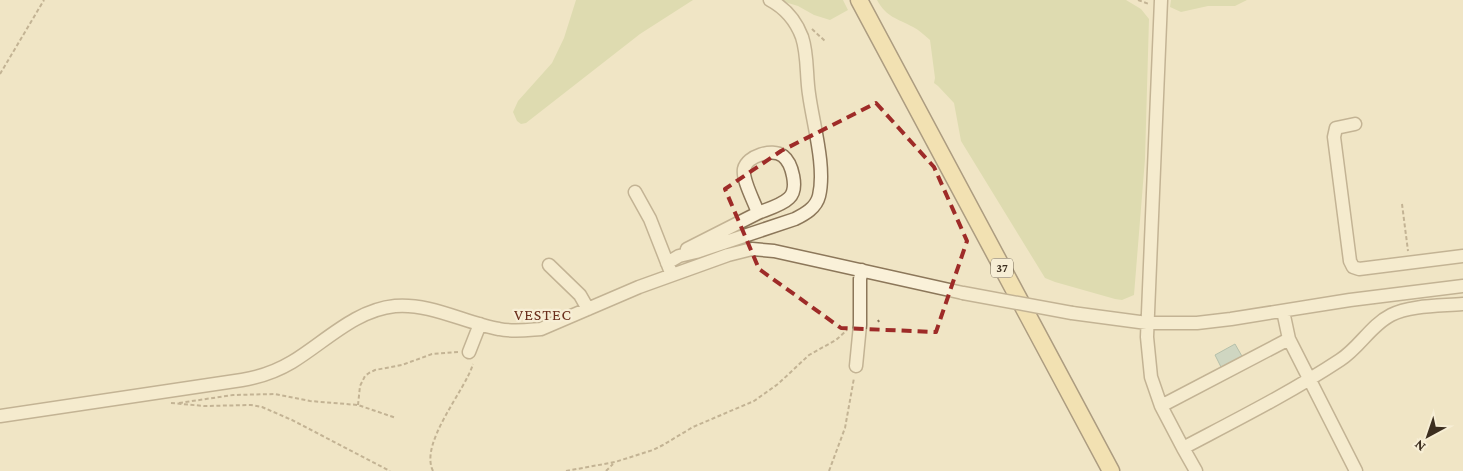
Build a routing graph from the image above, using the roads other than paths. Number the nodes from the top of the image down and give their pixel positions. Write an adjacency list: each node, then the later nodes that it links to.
1 (770, 0): 7 (street)
2 (859, 0): 25 (main road, 37)
3 (1161, 0): 16 (street)
4 (1354, 124): 8 (street)
5 (635, 192): 10 (street)
6 (758, 213): 6 (street); 7 (street)
7 (683, 255): 10 (street)
8 (1463, 256)
9 (549, 265): 14 (street)
10 (670, 268): 11 (street); 14 (street)
11 (862, 270): 16 (street, bridge); 20 (street)
12 (1463, 286): 15 (street)
13 (1463, 304): 21 (street)
14 (588, 309): 17 (street)
15 (1283, 311): 16 (street); 18 (street)
16 (1147, 323): 22 (street)
17 (480, 324): 19 (street); 23 (street)
18 (1289, 339): 21 (street); 22 (street)
19 (469, 352)
20 (856, 366)
21 (1309, 379): 24 (street); 27 (street)
22 (1161, 406): 24 (street)
23 (0, 416)
24 (1183, 448): 26 (street)
25 (1111, 471)
26 (1196, 471)
27 (1356, 471)

